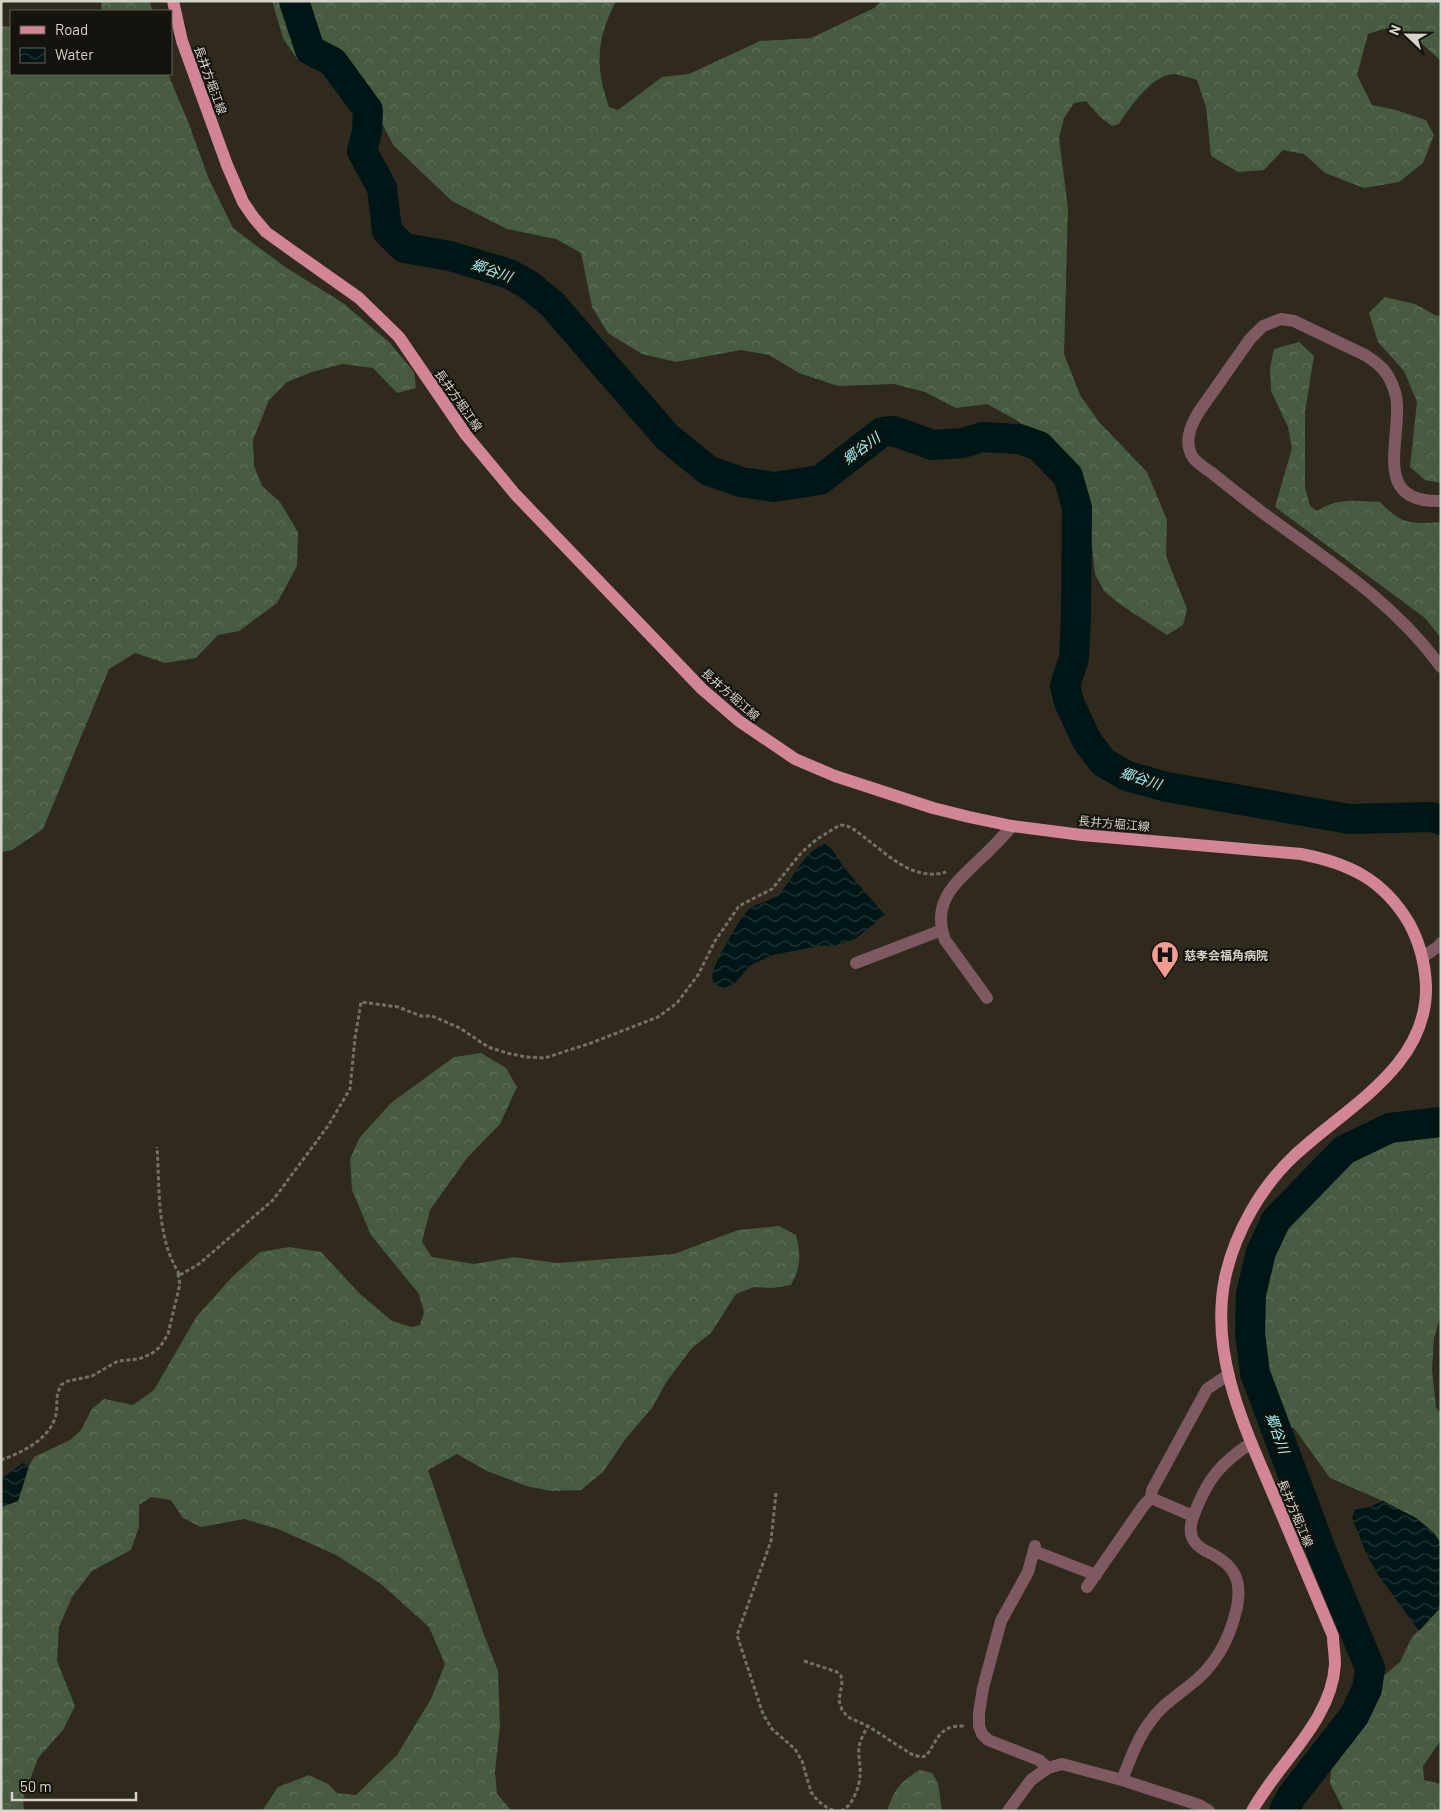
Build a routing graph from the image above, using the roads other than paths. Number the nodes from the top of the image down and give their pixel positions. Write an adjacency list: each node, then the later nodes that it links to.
1 (173, 1): 4 (main road, 長井方堀江線)
2 (1441, 501): 3 (street)
3 (1441, 667)
4 (1012, 826): 5 (street); 7 (main road, 長井方堀江線)
5 (942, 930): 8 (street); 9 (street)
6 (1441, 943): 7 (street)
7 (1423, 957): 10 (main road, 長井方堀江線)
8 (856, 963)
9 (987, 998)
10 (1228, 1375): 11 (main road, 長井方堀江線); 12 (street)
11 (1251, 1443): 13 (street); 20 (main road, 長井方堀江線)
12 (1151, 1498): 13 (street); 14 (street)
13 (1193, 1516): 17 (street)
14 (1096, 1575): 15 (street); 16 (street)
15 (1087, 1587)
16 (1048, 1768): 17 (street); 18 (street)
17 (1122, 1780): 19 (street)
18 (1008, 1811)
19 (1209, 1811)
20 (1252, 1811)

